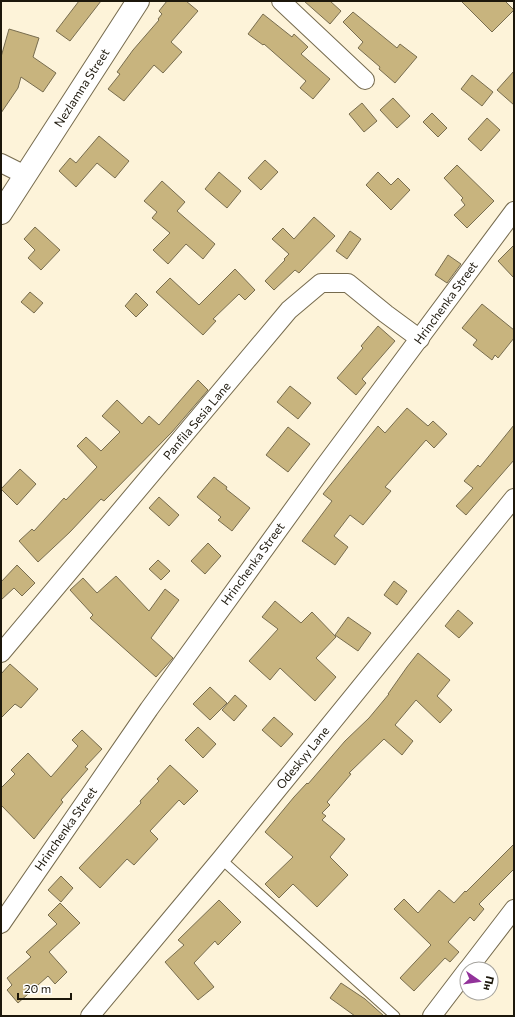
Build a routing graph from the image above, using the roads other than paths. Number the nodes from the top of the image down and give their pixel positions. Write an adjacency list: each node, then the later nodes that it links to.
1 (138, 1): 5 (street, Nezlamna Street)
2 (287, 3): 3 (street)
3 (365, 80)
4 (1, 163): 5 (street)
5 (25, 175): 7 (street, Nezlamna Street)
6 (514, 211): 8 (street, Hrinchenka Street)
7 (1, 213)
8 (420, 339): 10 (street, Panfila Sesia Lane); 13 (street, Hrinchenka Street)
9 (514, 498): 11 (street, Odeskyy Lane)
10 (1, 653)
11 (221, 859): 16 (street, Odeskyy Lane); 17 (lane)
12 (514, 908): 14 (street)
13 (1, 924)
14 (474, 961)
15 (459, 981): 18 (street)
16 (90, 1016)
17 (395, 1016)
18 (432, 1016)

